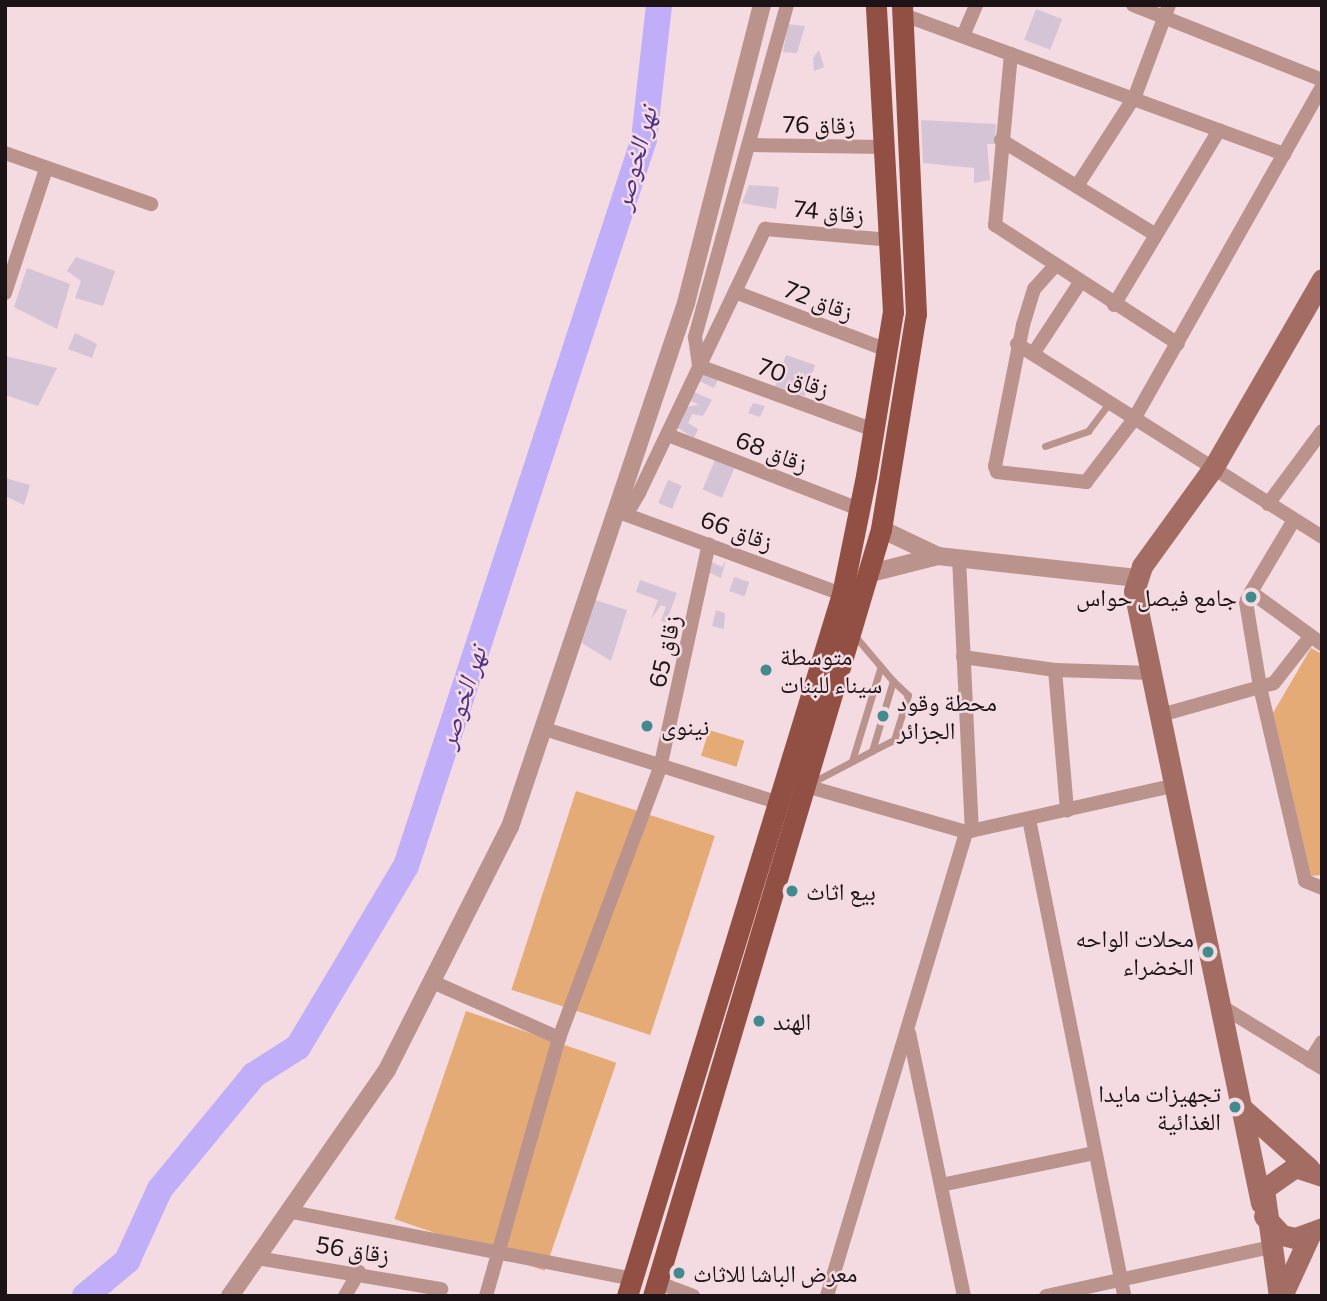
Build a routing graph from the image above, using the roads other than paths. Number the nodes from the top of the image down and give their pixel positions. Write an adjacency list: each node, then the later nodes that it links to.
1 (762, 5): 44 (street)
2 (787, 5): 15 (street)
3 (876, 5): 16 (main road)
4 (975, 5): 8 (street)
5 (1133, 5): 7 (street)
6 (903, 10): 8 (street); 46 (main road)
7 (1167, 11): 10 (street); 12 (street)
8 (963, 36): 9 (street)
9 (1011, 54): 12 (street); 14 (street)
10 (1322, 80)
11 (1322, 87): 18 (street)
12 (1135, 96): 13 (street); 20 (street)
13 (1219, 130): 18 (street); 22 (street)
14 (1001, 140): 20 (street); 24 (street)
15 (753, 145): 16 (street, زقاق 76); 34 (street)
16 (884, 148): 23 (main road)
17 (5, 153): 19 (street)
18 (1284, 154): 31 (street)
19 (46, 169): 21 (street); 28 (street)
20 (1077, 186): 22 (street)
21 (151, 204)
22 (1153, 233): 29 (street)
23 (890, 240): 27 (street, زقاق 74); 32 (main road)
24 (1053, 268): 26 (street); 30 (street)
25 (1322, 279): 41 (main road)
26 (1079, 284): 29 (street); 33 (street)
27 (734, 292): 32 (street, زقاق 72); 34 (street)
28 (5, 293)
29 (1114, 305): 31 (street)
30 (1017, 344): 33 (street); 36 (street)
31 (1178, 344): 36 (street)
32 (887, 350): 37 (main road)
33 (1033, 354): 35 (street)
34 (699, 366): 37 (street, زقاق 70); 39 (street)
35 (1109, 403): 36 (street); 40 (lane)
36 (1134, 419): 41 (street)
37 (874, 430): 43 (main road)
38 (1322, 431): 42 (street)
39 (668, 435): 43 (street, زقاق 68); 44 (street)
40 (1045, 446)
41 (1213, 468): 42 (street); 52 (main road)
42 (1268, 504): 45 (street)
43 (859, 509): 54 (main road)
44 (616, 511): 48 (street, زقاق 66); 64 (street)
45 (1294, 520): 47 (street); 53 (street)
46 (881, 529): 49 (street); 51 (main road)
47 (1322, 537)
48 (709, 544): 54 (street, زقاق 66); 67 (street, زقاق 65)
49 (938, 556): 50 (street); 51 (street)
50 (959, 558): 52 (street); 57 (street)
51 (871, 573): 55 (main road)
52 (1137, 578): 60 (main road)
53 (1251, 592): 56 (street); 62 (street)
54 (842, 594): 70 (main road)
55 (852, 632): 58 (lane); 69 (main road)
56 (1316, 640): 62 (street)
57 (963, 657): 59 (street); 73 (street)
58 (880, 669): 61 (lane); 66 (lane)
59 (1055, 670): 60 (street); 71 (street)
60 (1152, 673): 63 (main road)
61 (893, 681): 65 (lane); 65 (lane)
62 (1260, 687): 63 (street); 74 (street)
63 (1161, 715): 68 (main road)
64 (548, 730): 67 (street); 75 (street)
65 (872, 751): 66 (lane)
66 (852, 761): 69 (lane)
67 (660, 768): 70 (street); 78 (street, زقاق 65)
68 (1176, 785): 71 (street); 76 (main road)
69 (806, 786): 73 (street); 95 (main road)
70 (780, 803): 93 (main road)
71 (1067, 810): 72 (street)
72 (1029, 819): 73 (street); 82 (street)
73 (969, 831): 77 (street)
74 (1322, 888)
75 (435, 983): 78 (street); 86 (street)
76 (1221, 1006): 80 (street); 81 (main road)
77 (909, 1032): 84 (street); 100 (street)
78 (559, 1038): 89 (street, زقاق 65)
79 (1322, 1042): 80 (street)
80 (1316, 1064)
81 (1242, 1108): 83 (main road); 85 (main road)
82 (1094, 1153): 84 (street); 92 (street)
83 (1315, 1172): 85 (main road)
84 (941, 1185): 101 (street)
85 (1263, 1209): 87 (main road); 88 (main road)
86 (292, 1212): 89 (street); 90 (street)
87 (1318, 1231): 104 (main road)
88 (1270, 1247): 92 (street); 104 (main road)
89 (502, 1253): 93 (street); 98 (street, زقاق 65)
90 (257, 1258): 91 (street, زقاق 56); 96 (street)
91 (359, 1272): 94 (street, زقاق 56); 97 (street)
92 (1120, 1279): 102 (street); 103 (street)
93 (630, 1287)
94 (441, 1289)
95 (655, 1289): 99 (street)
96 (230, 1296)
97 (345, 1296)
98 (486, 1296)
99 (693, 1296)
100 (827, 1296)
101 (964, 1296)
102 (1046, 1296)
103 (1124, 1296)
104 (1281, 1296)

